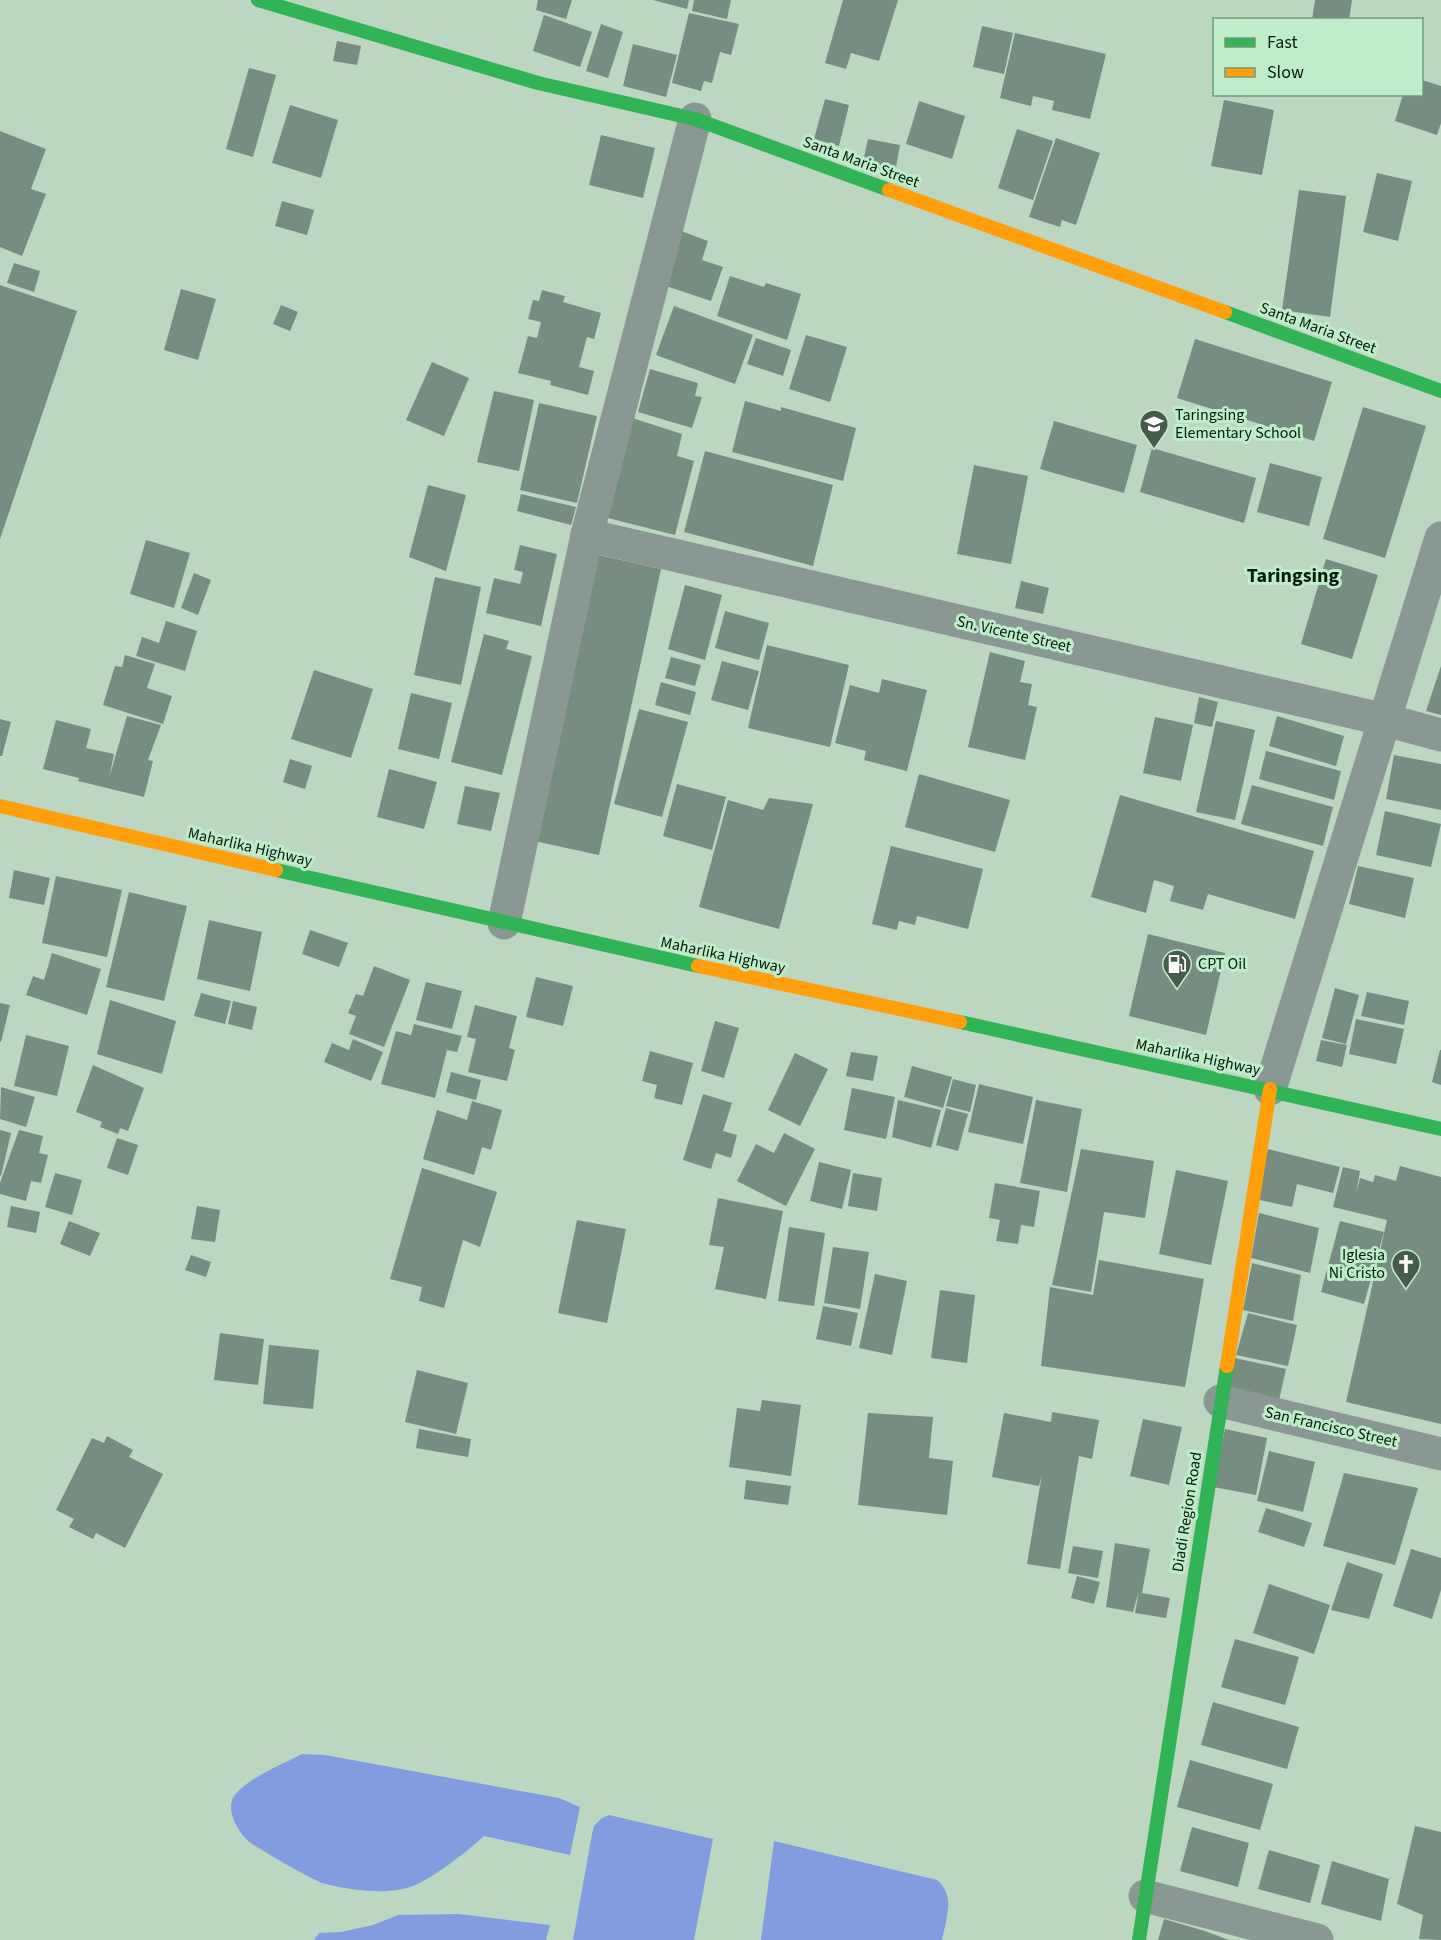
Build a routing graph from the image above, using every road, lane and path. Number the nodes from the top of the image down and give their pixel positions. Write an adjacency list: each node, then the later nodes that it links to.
1 (258, 0): 2 (main road, Santa Maria Street)
2 (695, 118): 3 (main road, Santa Maria Street); 4 (street)
3 (1441, 391)
4 (586, 535): 6 (street, Sn. Vicente Street); 9 (street)
5 (1441, 538): 6 (street)
6 (1386, 720): 7 (street, Sn. Vicente Street); 10 (street)
7 (1441, 735)
8 (0, 806): 9 (main road, Maharlika Highway)
9 (504, 923): 10 (main road, Maharlika Highway)
10 (1270, 1089): 11 (main road, Maharlika Highway); 12 (main road, Diadi Region Road)
11 (1441, 1129)
12 (1220, 1401): 13 (street, San Francisco Street); 14 (main road, Diadi Region Road)
13 (1441, 1454)
14 (1145, 1896): 15 (main road, Diadi Region Road); 16 (street)
15 (1139, 1940)
16 (1317, 1940)

